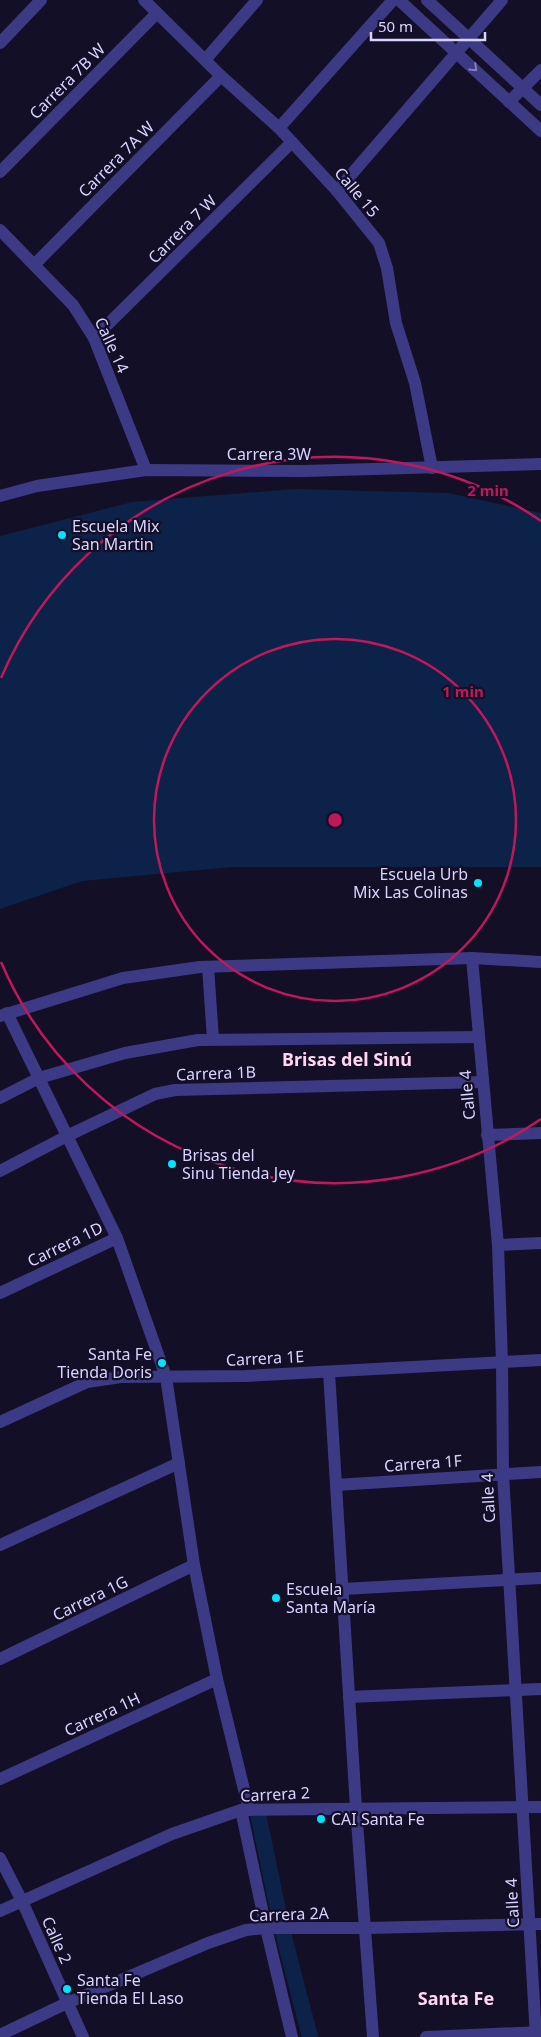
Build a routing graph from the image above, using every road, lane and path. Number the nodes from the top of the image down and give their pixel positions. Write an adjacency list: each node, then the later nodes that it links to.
1 (41, 0): 10 (street)
2 (144, 0): 8 (street, Calle 15)
3 (257, 0): 12 (street)
4 (393, 0): 18 (street)
5 (399, 0): 11 (street)
6 (427, 0): 9 (street)
7 (502, 0): 9 (street)
8 (157, 13): 12 (street, Calle 15); 21 (street, Carrera 7B W)
9 (469, 37): 11 (street); 15 (street)
10 (0, 43)
11 (456, 51): 16 (street, one-way to 16); 22 (street)
12 (205, 60): 14 (street, Calle 15)
13 (541, 70): 15 (street)
14 (221, 76): 18 (street, Calle 15); 24 (street, Carrera 7A W)
15 (523, 88): 16 (street); 17 (street)
16 (509, 102): 19 (street)
17 (541, 105)
18 (278, 128): 20 (street, Calle 15)
19 (541, 131)
20 (292, 142): 22 (street, Calle 15); 25 (street, Carrera 7 W)
21 (0, 172)
22 (337, 191): 27 (street, Calle 15)
23 (0, 230): 24 (street, Calle 14)
24 (34, 264): 25 (street, Calle 14)
25 (94, 338): 28 (street, Calle 14)
26 (541, 464): 27 (street, Carrera 3W)
27 (432, 468): 28 (street, Carrera 3W)
28 (146, 470): 29 (street, Carrera 3W)
29 (0, 496)
30 (472, 958): 31 (street); 32 (street); 34 (street, Calle 4)
31 (541, 962)
32 (208, 967): 33 (street); 35 (street)
33 (3, 1014): 36 (street)
34 (479, 1037): 35 (street); 37 (street, Calle 4)
35 (214, 1039): 36 (street)
36 (39, 1078): 38 (street); 41 (street)
37 (482, 1082): 40 (street, Calle 4); 41 (street, Carrera 1B)
38 (0, 1098)
39 (541, 1133): 40 (street)
40 (486, 1135): 45 (street, Calle 4)
41 (67, 1136): 42 (street, Carrera 1B); 43 (street)
42 (0, 1171)
43 (117, 1238): 46 (street, Carrera 1D); 50 (street)
44 (541, 1243): 45 (street)
45 (498, 1244): 48 (street, Calle 4)
46 (0, 1294)
47 (541, 1360): 48 (street, Carrera 1E)
48 (502, 1362): 49 (street, Carrera 1E); 54 (street, Calle 4)
49 (329, 1372): 50 (street, Carrera 1E); 55 (street)
50 (166, 1377): 51 (street, Carrera 1E); 52 (street)
51 (0, 1422)
52 (179, 1463): 56 (street); 57 (street)
53 (541, 1472): 54 (street, Carrera 1F)
54 (503, 1474): 55 (street, Carrera 1F); 59 (street, Calle 4)
55 (336, 1485): 60 (street)
56 (0, 1545)
57 (194, 1565): 61 (street, Carrera 1G); 62 (street)
58 (541, 1578): 59 (street)
59 (509, 1579): 60 (street); 63 (street, Calle 4)
60 (343, 1589): 65 (street)
61 (0, 1659)
62 (217, 1679): 66 (street, Carrera 1H); 70 (street)
63 (516, 1689): 64 (street); 65 (street); 67 (street, Calle 4)
64 (541, 1689)
65 (349, 1697): 69 (street)
66 (0, 1779)
67 (523, 1807): 68 (street, Carrera 2); 69 (street, Carrera 2); 74 (street, Calle 4)
68 (541, 1807)
69 (356, 1808): 70 (street, Carrera 2); 76 (street)
70 (250, 1810): 72 (street, Carrera 2); 75 (street)
71 (0, 1858): 72 (street, Calle 2)
72 (22, 1901): 73 (street, Carrera 2); 77 (street, Calle 2)
73 (0, 1911)
74 (535, 1924): 76 (street, Carrera 2A); 78 (street, Calle 4)
75 (269, 1928): 76 (street, Carrera 2A); 77 (street, Carrera 2A); 81 (street)
76 (366, 1928): 82 (street)
77 (67, 2003): 79 (street, Carrera 2A); 80 (street, Calle 2)
78 (538, 2034): 83 (street)
79 (0, 2035)
80 (83, 2037)
81 (292, 2037)
82 (373, 2037)
83 (426, 2037)

